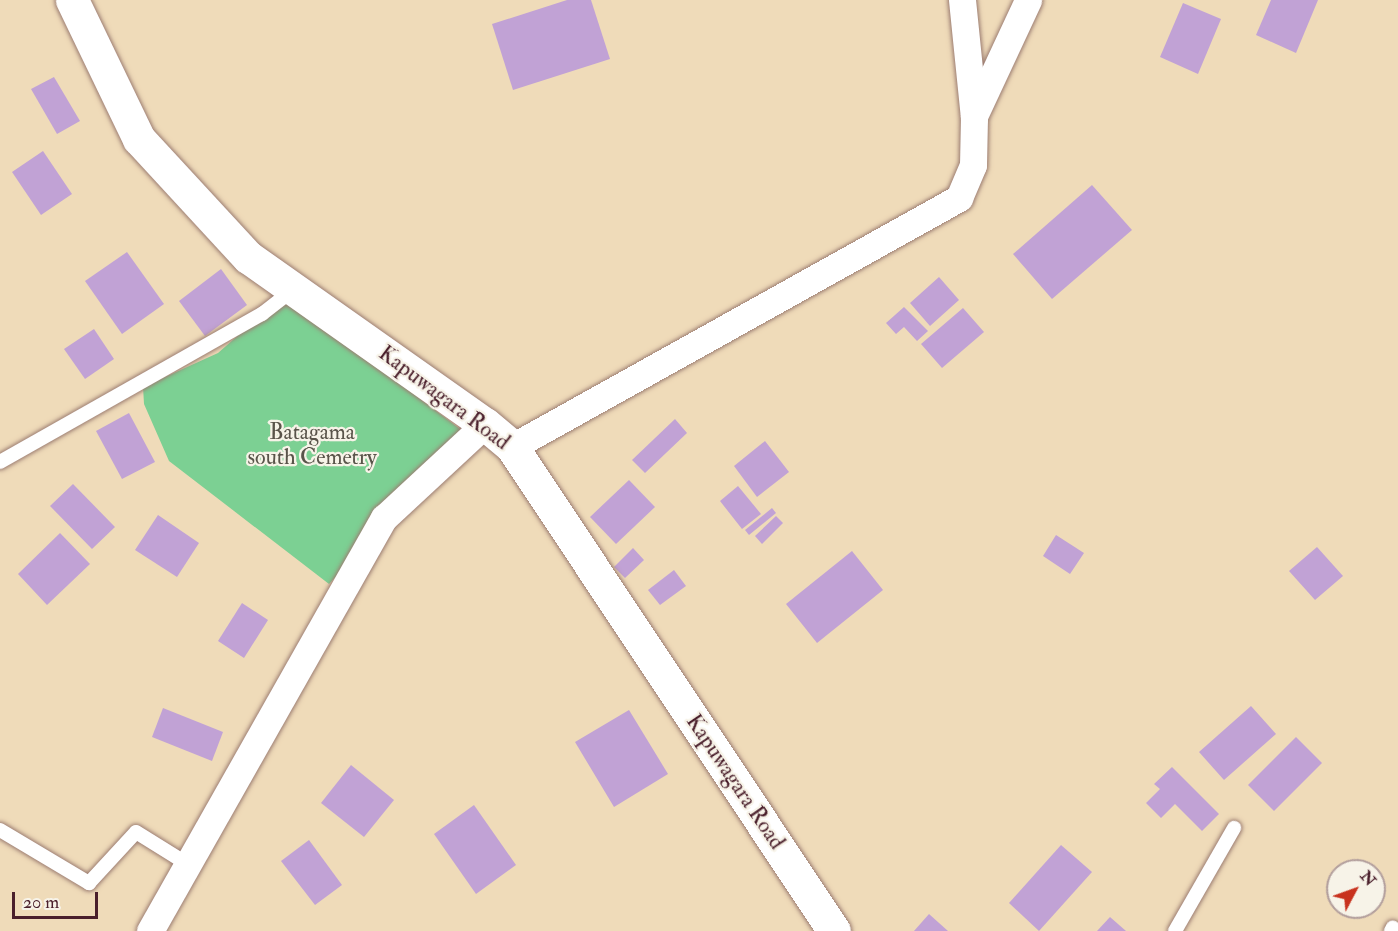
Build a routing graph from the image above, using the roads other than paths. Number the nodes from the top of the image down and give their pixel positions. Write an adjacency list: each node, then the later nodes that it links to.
1 (72, 0): 5 (street, Kapuwagara Road)
2 (962, 0): 4 (street)
3 (1028, 0): 4 (street)
4 (974, 118): 7 (street)
5 (294, 289): 6 (street, Kapuwagara Road); 8 (lane)
6 (485, 424): 7 (street, Kapuwagara Road); 11 (street)
7 (512, 447): 12 (street, Kapuwagara Road)
8 (0, 462)
9 (1234, 828): 14 (lane)
10 (0, 830): 11 (lane)
11 (189, 865): 13 (street)
12 (822, 926)
13 (150, 931)
14 (1175, 931)

